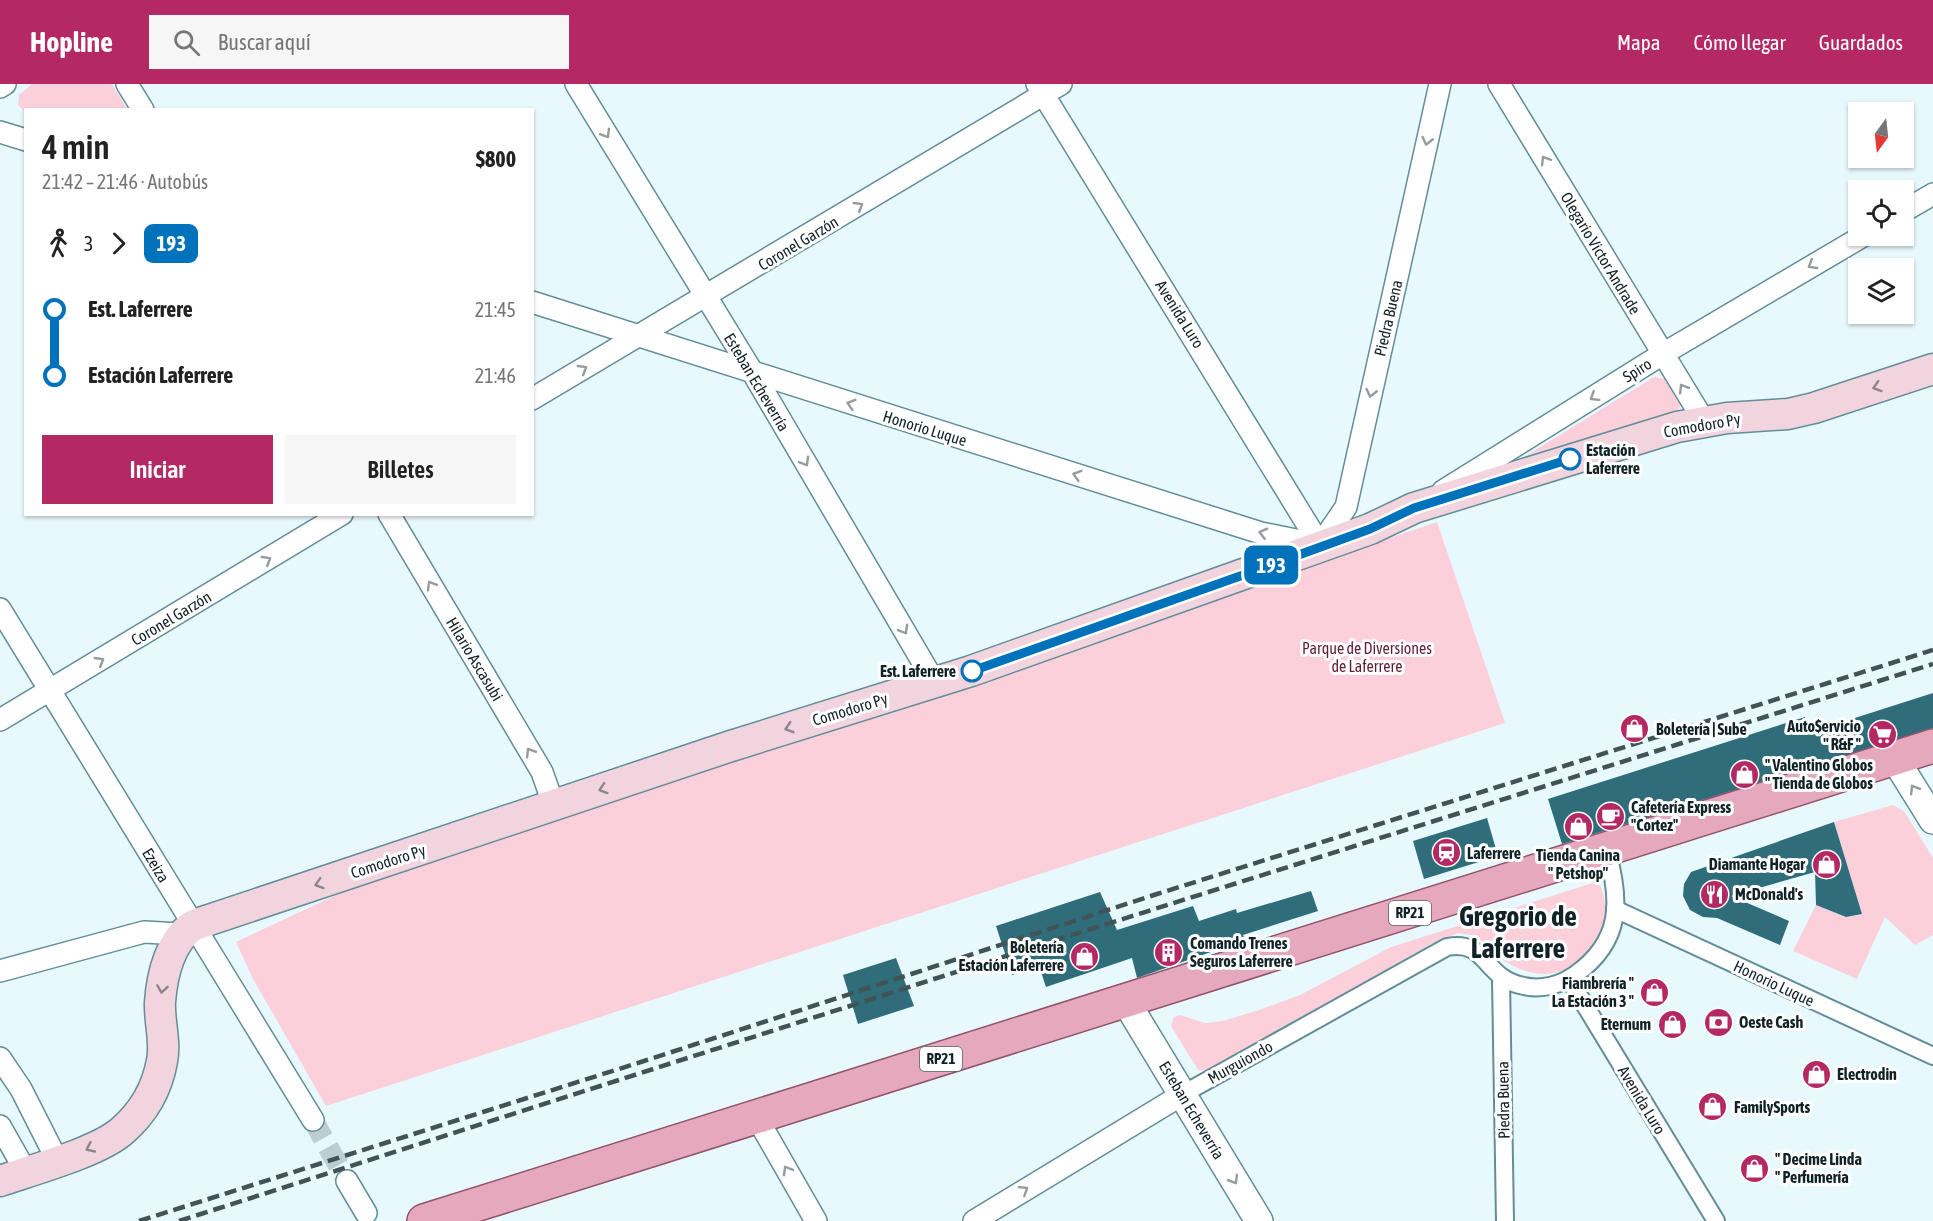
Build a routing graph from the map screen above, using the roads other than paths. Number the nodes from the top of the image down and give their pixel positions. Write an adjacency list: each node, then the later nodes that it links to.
1 (5, 84): 6 (street)
2 (127, 84): 8 (street)
3 (576, 84): 14 (street, Esteban Echeverría, one-way to 14)
4 (1440, 84): 25 (street, Piedra Buena, one-way to 25)
5 (1499, 84): 17 (street, Olegario Victor Andrade, one-way to 5)
6 (0, 87)
7 (1048, 88): 14 (street, Coronel Garzón, one-way to 7); 25 (street, Avenida Luro)
8 (142, 108)
9 (0, 132): 10 (street)
10 (24, 139)
11 (1933, 194): 12 (street)
12 (1914, 205)
13 (1848, 245): 17 (street, Spiro, one-way to 17)
14 (705, 298): 16 (street, Coronel Garzón); 19 (street, Esteban Echeverría)
15 (534, 303): 16 (street, Honorio Luque)
16 (637, 336): 19 (street, Honorio Luque); 20 (street, Coronel Garzón, one-way to 16)
17 (1662, 355): 21 (street, Olegario Victor Andrade, one-way to 17); 22 (street, Spiro, one-way to 22)
18 (1933, 369): 21 (main road, Comodoro Py, one-way to 21)
19 (753, 373): 25 (street, Honorio Luque, one-way to 19); 27 (street, Esteban Echeverría, one-way to 27)
20 (534, 398)
21 (1704, 421): 22 (main road, Comodoro Py)
22 (1414, 508): 25 (main road, Comodoro Py)
23 (339, 516): 28 (street, Coronel Garzón, one-way to 23)
24 (390, 516): 32 (street, Hilario Ascasubi, one-way to 24)
25 (1320, 545): 27 (main road, Comodoro Py)
26 (0, 609): 28 (street, Ezeiza)
27 (935, 683): 32 (main road, Comodoro Py, one-way to 32)
28 (50, 691): 29 (street, Coronel Garzón); 36 (street, Ezeiza)
29 (0, 720)
30 (1933, 746): 31 (main road, RP21)
31 (1895, 759): 33 (street, one-way to 31); 34 (main road, RP21)
32 (554, 806): 36 (main road, Comodoro Py, one-way to 36)
33 (1933, 820)
34 (1607, 850): 35 (street); 40 (main road, RP21)
35 (1616, 909): 39 (street); 41 (street, Honorio Luque)
36 (187, 930): 37 (street, Comodoro Py); 45 (street, Ezeiza); 47 (main road, one-way to 47)
37 (0, 971)
38 (1502, 979): 39 (street); 43 (street, Murguiondo); 55 (street, Piedra Buena)
39 (1569, 980): 56 (street, Avenida Luro)
40 (1125, 1000): 43 (street, Esteban Echeverría); 44 (main road, RP21)
41 (1933, 1056)
42 (0, 1058): 47 (street)
43 (1183, 1094): 53 (street, Murguiondo, one-way to 43); 54 (street, Esteban Echeverría, one-way to 54)
44 (758, 1118): 51 (main road, RP21); 52 (street, one-way to 44)
45 (313, 1120)
46 (0, 1126): 48 (street)
47 (58, 1162): 48 (main road)
48 (13, 1176)
49 (347, 1181): 50 (street)
50 (366, 1213)
51 (424, 1221)
52 (816, 1221)
53 (974, 1221)
54 (1258, 1221)
55 (1505, 1221)
56 (1716, 1221)

